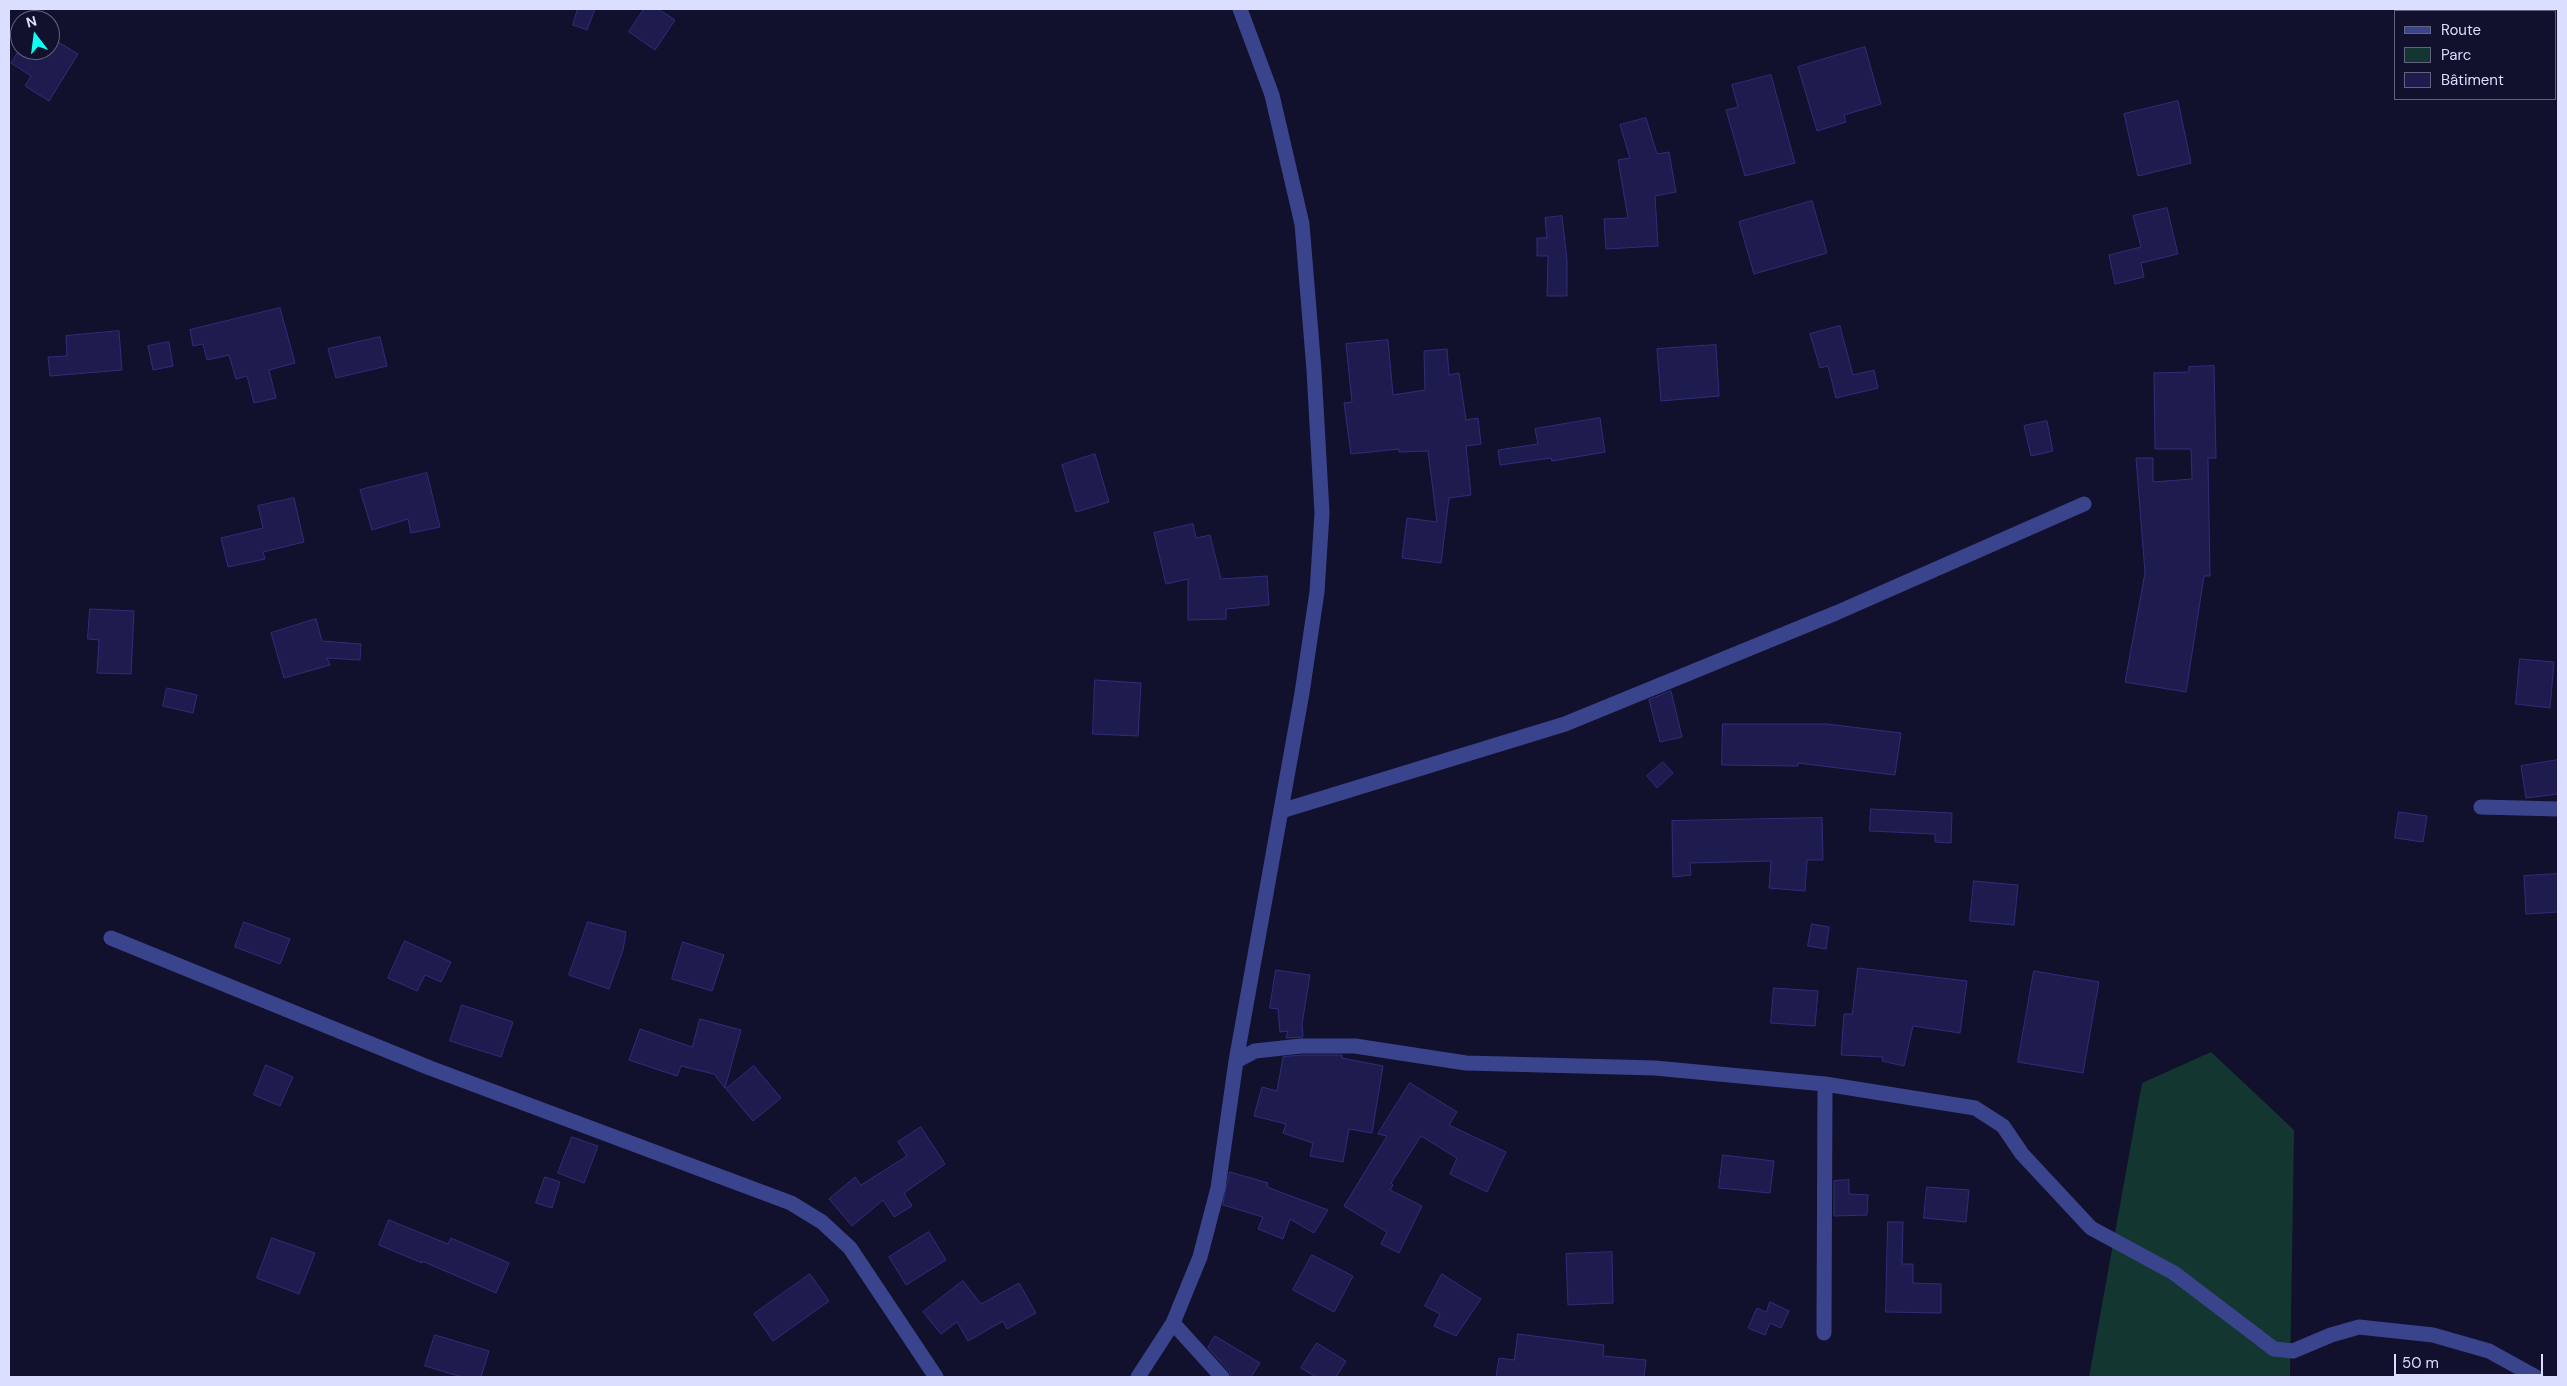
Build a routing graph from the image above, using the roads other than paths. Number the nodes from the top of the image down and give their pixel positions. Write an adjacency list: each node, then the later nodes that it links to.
1 (1240, 9): 5 (street)
2 (2084, 504): 5 (street)
3 (2481, 807): 4 (street)
4 (2558, 809)
5 (1281, 811): 7 (street)
6 (111, 938): 11 (street)
7 (1236, 1061): 8 (street); 9 (street)
8 (1824, 1084): 10 (street); 14 (street)
9 (1173, 1323): 12 (street); 13 (street)
10 (1824, 1333)
11 (936, 1377)
12 (1138, 1377)
13 (1222, 1377)
14 (2536, 1377)

